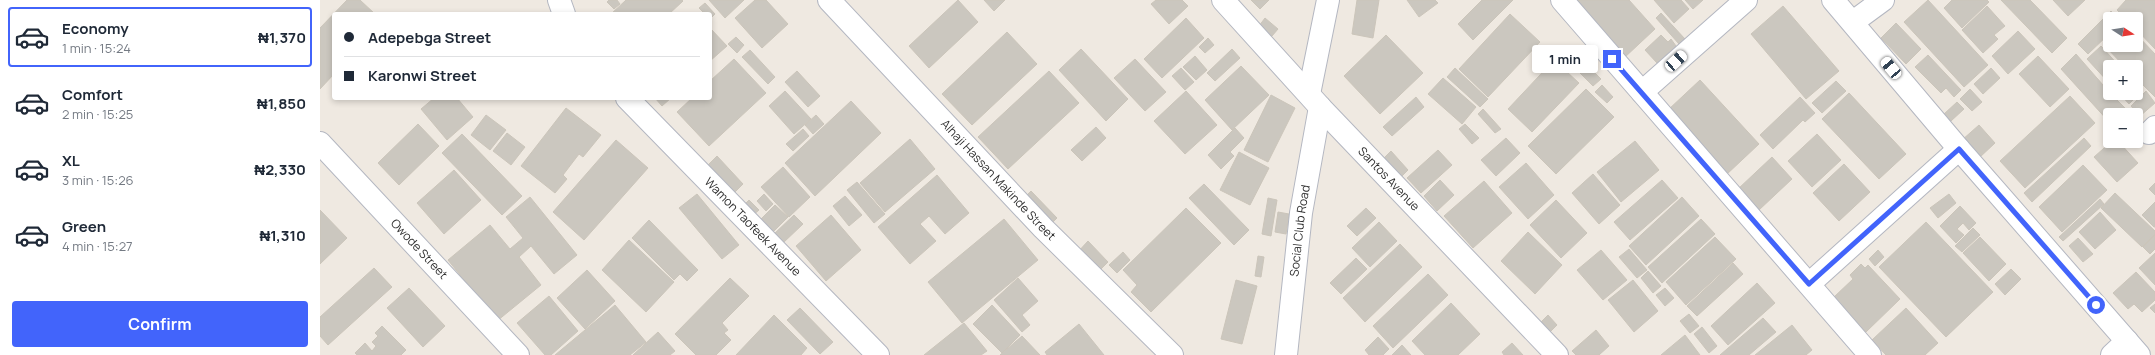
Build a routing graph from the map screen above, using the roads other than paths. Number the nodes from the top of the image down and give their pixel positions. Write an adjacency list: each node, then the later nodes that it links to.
1 (559, 0): 9 (street)
2 (829, 0): 20 (street, Alhaji Hassan Makinde Street)
3 (1223, 0): 13 (street, Santos Avenue)
4 (1328, 0): 13 (street, Social Club Road)
5 (1562, 0): 11 (street)
6 (1746, 0): 11 (street)
7 (1833, 0): 10 (street)
8 (1883, 0): 10 (street)
9 (563, 12)
10 (1852, 22): 15 (street)
11 (1642, 92): 16 (street)
12 (629, 100): 19 (street, Wamon Taofeek Avenue)
13 (1315, 100): 21 (street, Social Club Road); 22 (street, Santos Avenue)
14 (320, 143): 18 (street, Owode Street)
15 (1959, 149): 16 (street); 17 (street)
16 (1809, 284): 23 (street)
17 (2126, 350)
18 (518, 355)
19 (878, 355)
20 (1172, 355)
21 (1286, 355)
22 (1557, 355)
23 (1870, 355)

